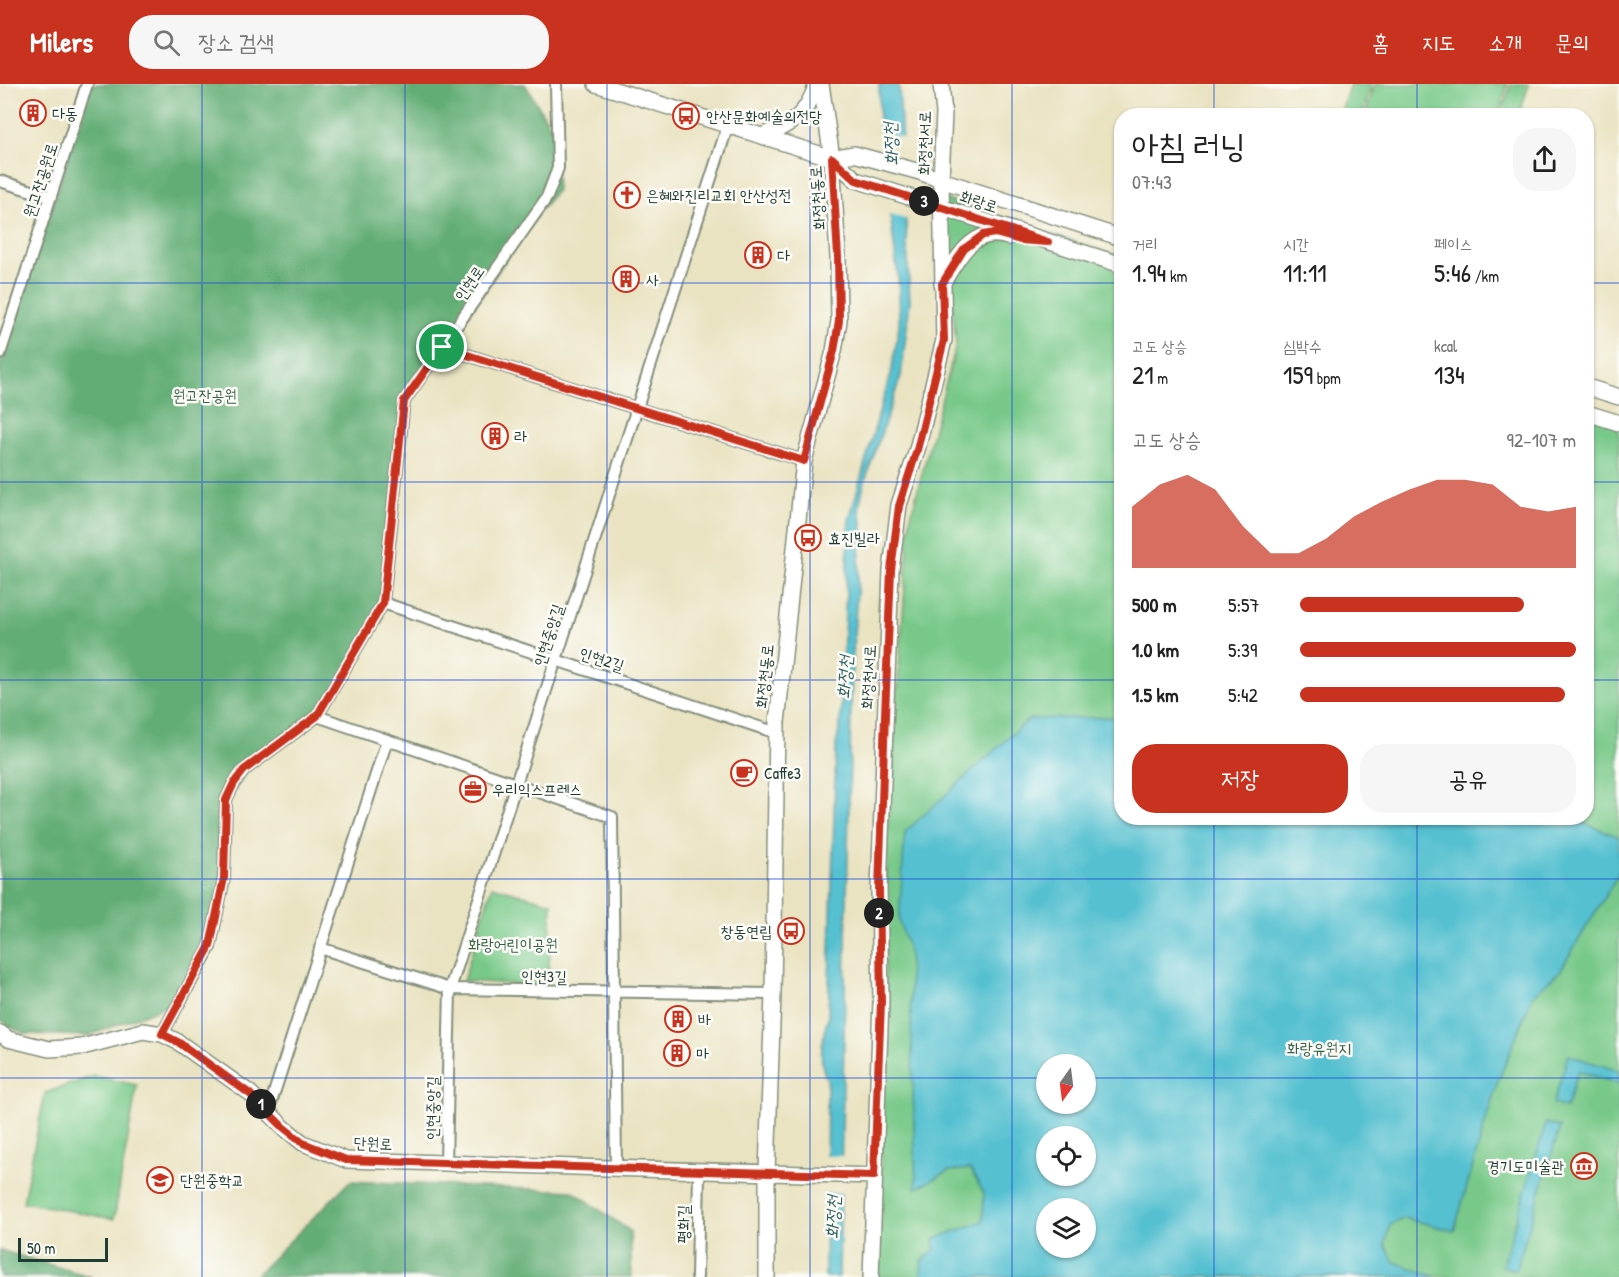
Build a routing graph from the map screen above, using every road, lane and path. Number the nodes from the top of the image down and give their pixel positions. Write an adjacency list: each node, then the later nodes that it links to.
1 (87, 84): 11 (street, 원고잔공원로)
2 (556, 84): 17 (street, 인현로)
3 (596, 84): 6 (street, 화랑로)
4 (819, 84): 7 (street); 8 (street, 화정천동로)
5 (941, 84): 9 (street, 화정천서로)
6 (728, 125): 7 (street, 화랑로); 21 (street, 인현중앙길)
7 (762, 136): 8 (street, 화랑로)
8 (832, 158): 9 (street, 화랑로); 12 (street, 화랑로); 24 (street, 화정천동로)
9 (941, 180): 12 (street, 화정천서로); 13 (street, 화랑로)
10 (0, 181): 11 (street)
11 (51, 197): 18 (street, 원고잔공원로)
12 (941, 208): 14 (street, 화랑로); 16 (street, 화정천서로)
13 (1114, 235)
14 (1048, 242): 15 (street, 화랑로); 16 (street)
15 (1114, 263)
16 (942, 284): 42 (street, 화정천서로)
17 (442, 347): 21 (street); 25 (street, 인현로)
18 (0, 354)
19 (1594, 389): 20 (street)
20 (1619, 397)
21 (636, 408): 24 (street); 26 (street, 인현중앙길)
22 (1594, 415): 23 (street)
23 (1619, 423)
24 (804, 461): 28 (street, 화정천동로)
25 (383, 603): 26 (street, 인현2길); 27 (street, 인현로)
26 (556, 660): 28 (street, 인현2길); 30 (street, 인현중앙길)
27 (317, 716): 29 (street); 36 (street, 인현로)
28 (777, 733): 34 (street, 화정천동로)
29 (387, 740): 30 (street); 31 (street)
30 (516, 784): 32 (street, 인현중앙길); 33 (street)
31 (320, 948): 32 (street, 인현3길); 37 (street)
32 (450, 989): 33 (street, 인현3길); 38 (street, 인현중앙길)
33 (614, 992): 34 (street, 인현3길); 39 (street)
34 (773, 994): 41 (street, 화정천동로)
35 (0, 1033): 36 (street, 단원로)
36 (162, 1034): 37 (street, 단원로)
37 (268, 1112): 38 (street, 단원로)
38 (446, 1163): 39 (street, 단원로)
39 (616, 1168): 40 (street, 단원로)
40 (699, 1171): 41 (street, 단원로); 43 (street, 평화길)
41 (767, 1173): 42 (street, 단원로); 44 (street, 화정천동로)
42 (868, 1175): 45 (street, 화정천서로)
43 (697, 1277)
44 (766, 1277)
45 (871, 1277)

